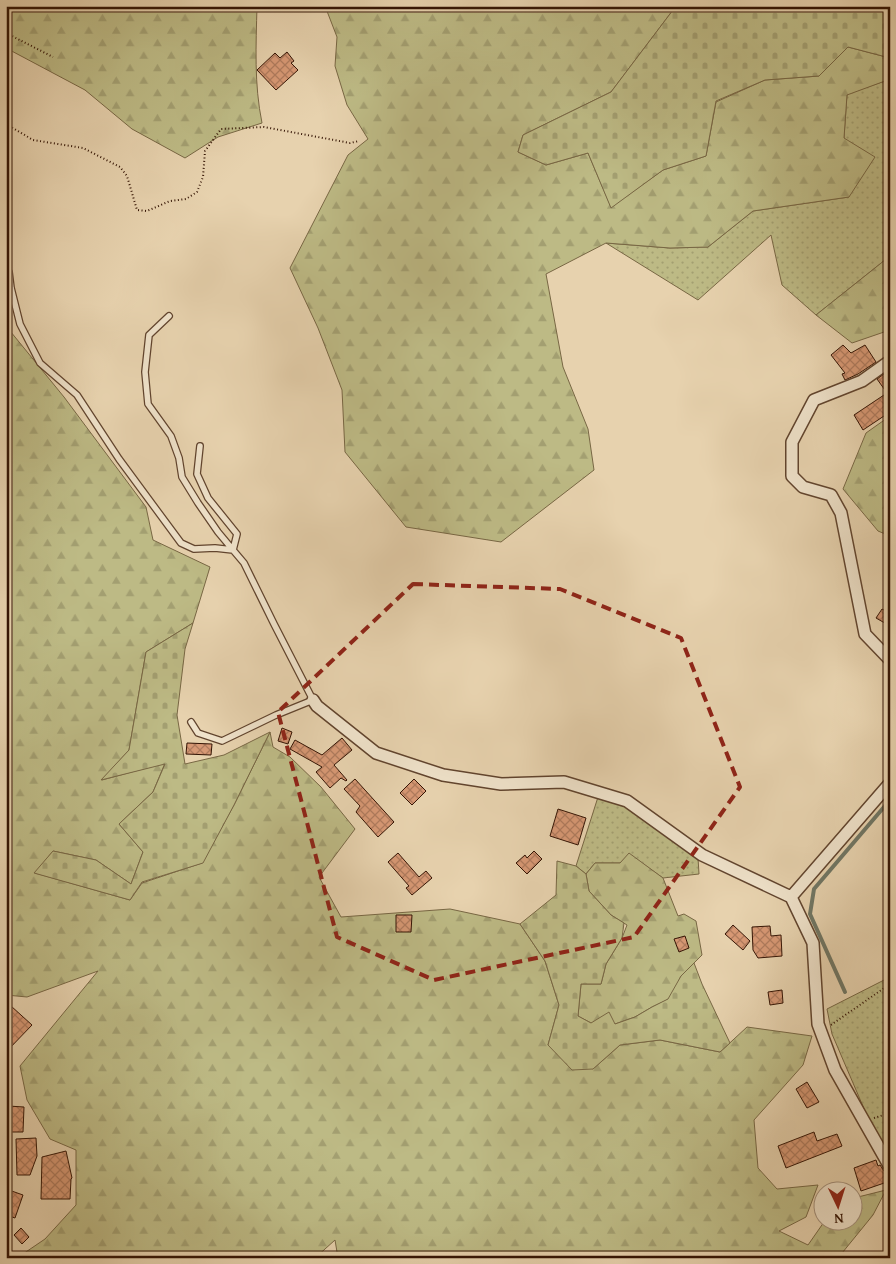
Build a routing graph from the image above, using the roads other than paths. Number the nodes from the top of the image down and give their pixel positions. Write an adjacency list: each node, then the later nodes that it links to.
1 (6, 269): 5 (lane)
2 (169, 316): 5 (lane)
3 (890, 361): 6 (street)
4 (200, 446): 5 (lane)
5 (233, 550): 7 (lane)
6 (890, 660)
7 (313, 700): 8 (lane); 10 (street)
8 (191, 722)
9 (890, 783): 10 (street)
10 (791, 897): 11 (street)
11 (890, 1166)

